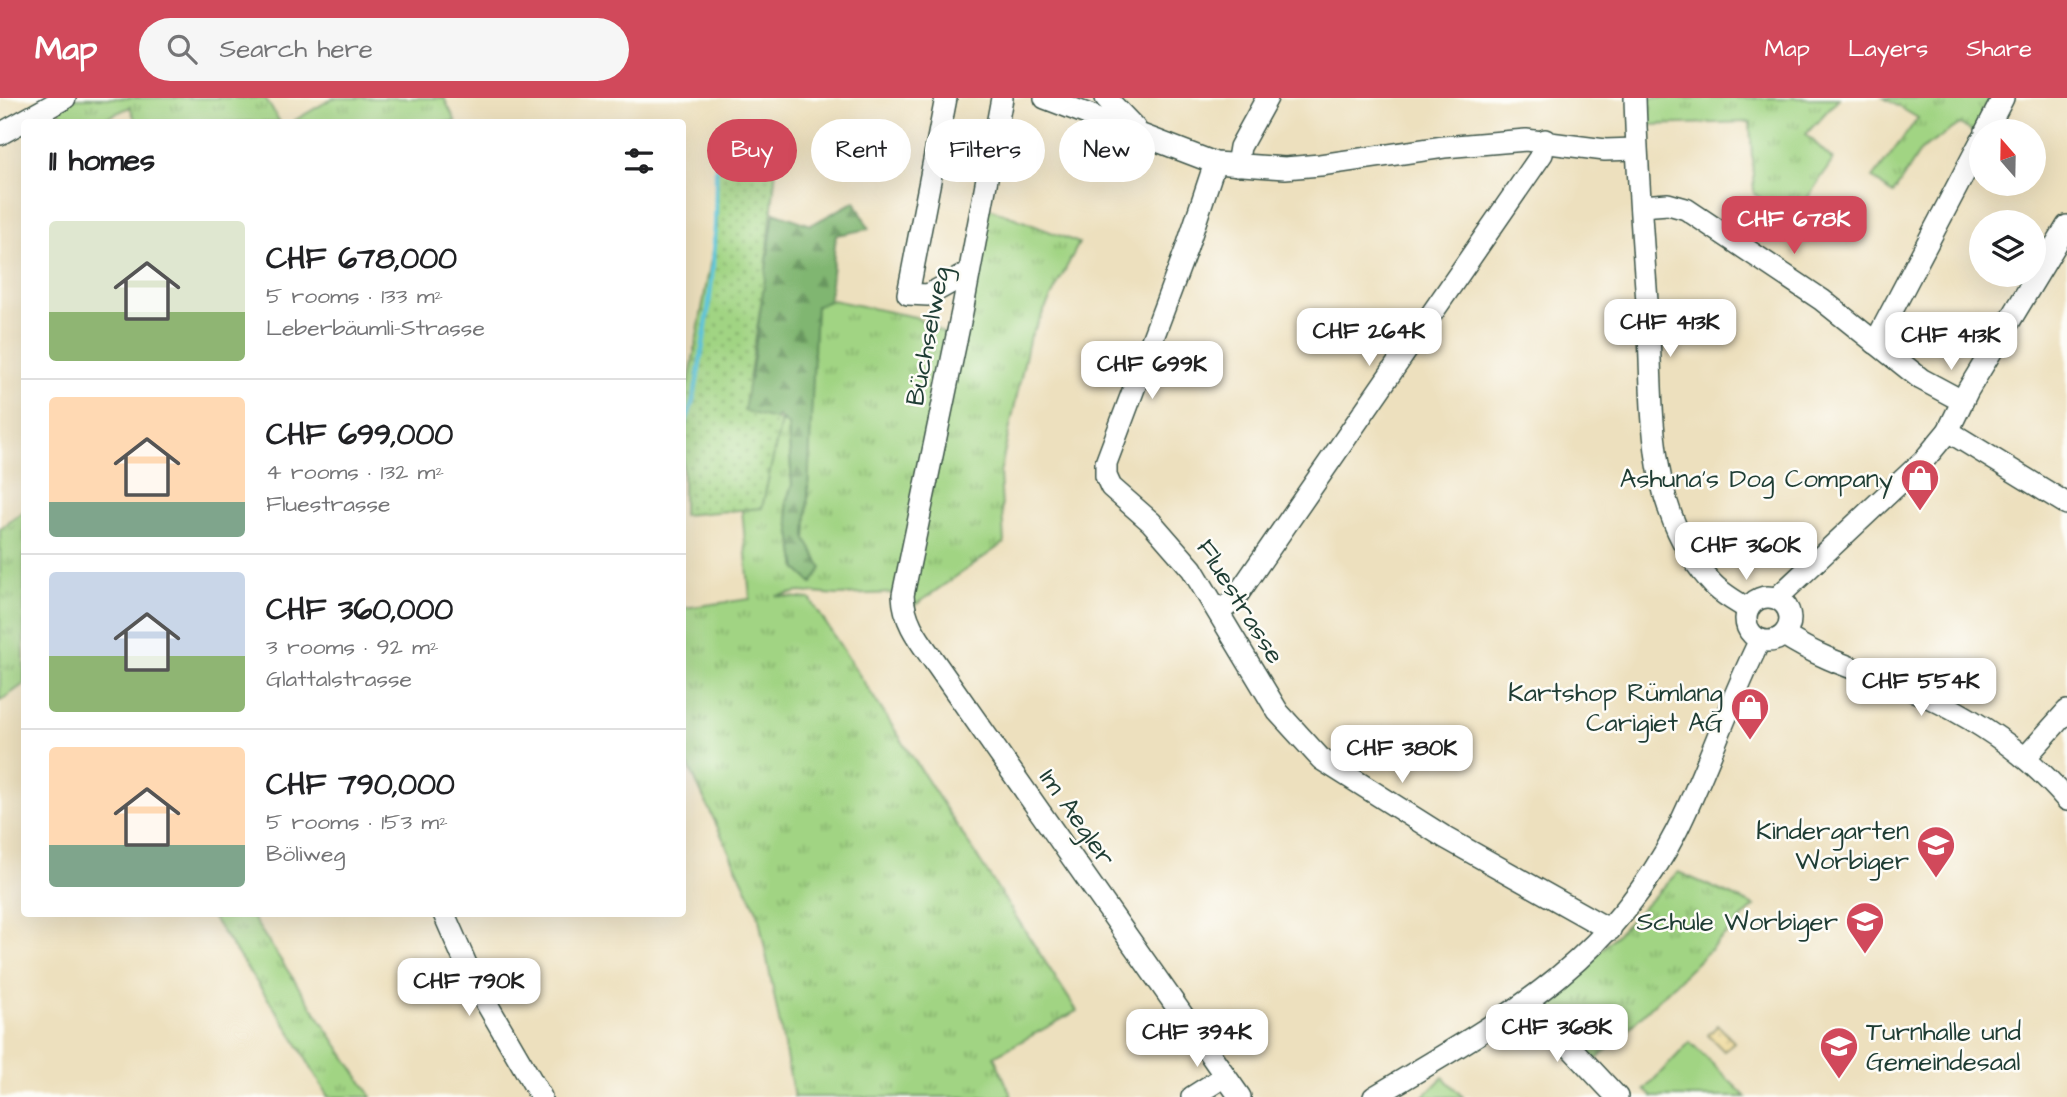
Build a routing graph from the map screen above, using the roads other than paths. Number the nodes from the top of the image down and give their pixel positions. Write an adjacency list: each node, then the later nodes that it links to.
1 (946, 98): 23 (street)
2 (1002, 98): 23 (street, Büchselweg)
3 (1045, 98): 10 (street)
4 (1106, 98): 11 (street)
5 (1267, 98): 19 (street)
6 (1635, 98): 17 (street)
7 (2003, 98): 12 (street)
8 (57, 106): 9 (street)
9 (31, 119)
10 (1102, 119)
11 (1124, 119)
12 (1992, 119)
13 (21, 124): 14 (street)
14 (0, 134)
15 (1155, 140): 18 (street)
16 (1545, 141): 17 (street); 19 (street); 31 (street)
17 (1636, 149): 21 (street)
18 (1215, 163): 19 (street); 31 (street, Fluestrasse)
19 (1237, 164)
20 (1969, 164): 24 (street)
21 (1641, 206): 24 (street); 30 (street)
22 (2064, 239): 25 (street)
23 (968, 273): 28 (street, Büchselweg)
24 (1875, 343): 25 (street)
25 (1962, 401): 26 (street)
26 (1948, 432): 27 (street); 29 (street)
27 (2067, 504)
28 (905, 585): 40 (street, Im Aegler)
29 (1777, 598): 30 (street); 32 (street)
30 (1748, 609): 33 (street)
31 (1219, 612): 38 (street, Fluestrasse)
32 (1784, 635): 33 (street); 35 (street)
33 (1760, 639): 38 (street)
34 (2067, 711): 35 (street)
35 (2025, 758): 36 (street)
36 (2067, 800)
37 (445, 917): 41 (street)
38 (1610, 930): 39 (street)
39 (1528, 1002): 44 (street); 45 (street)
40 (1225, 1076): 42 (street); 43 (street, Im Aegler)
41 (541, 1097)
42 (1192, 1097)
43 (1241, 1097)
44 (1374, 1097)
45 (1617, 1097)

